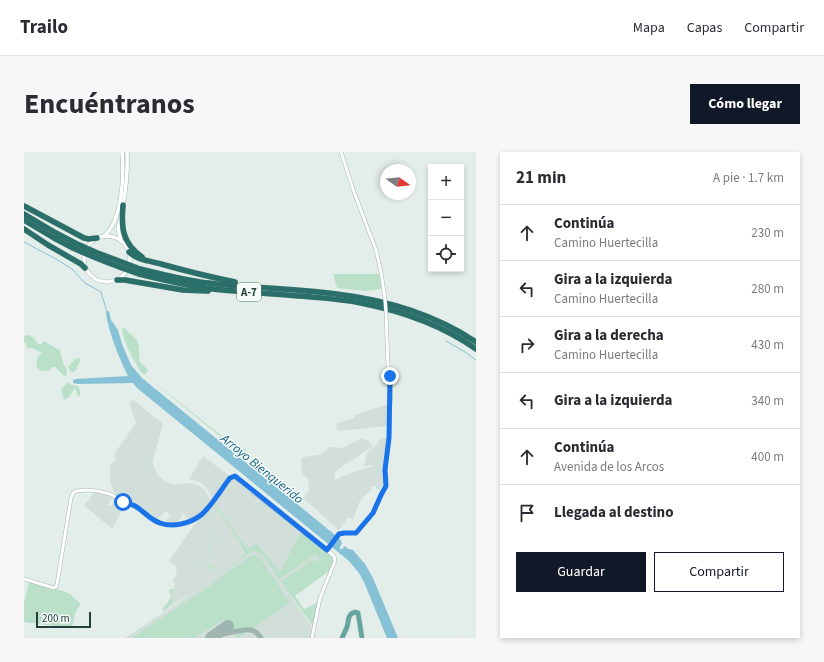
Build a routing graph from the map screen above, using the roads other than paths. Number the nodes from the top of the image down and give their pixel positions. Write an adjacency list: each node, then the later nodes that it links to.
1 (122, 152): 9 (main road)
2 (127, 152): 4 (main road)
3 (341, 152): 20 (street, bridge)
4 (123, 205): 11 (main road); 14 (highway)
5 (24, 206): 10 (highway)
6 (24, 214): 12 (highway, A-7)
7 (24, 220): 12 (highway, A-7)
8 (24, 229): 15 (highway)
9 (104, 236): 10 (main road); 11 (main road)
10 (97, 238): 15 (main road)
11 (121, 240): 13 (main road)
12 (74, 245): 17 (highway, A-7, bridge)
13 (129, 252): 14 (highway); 16 (main road)
14 (153, 262): 17 (highway)
15 (85, 268): 16 (main road)
16 (117, 280): 17 (highway)
17 (266, 291): 18 (highway, A-7); 19 (highway, A-7)
18 (476, 342)
19 (476, 348)
20 (328, 548): 21 (street); 22 (street)
21 (24, 579)
22 (312, 638)
23 (342, 638): 24 (main road)
24 (361, 638)

